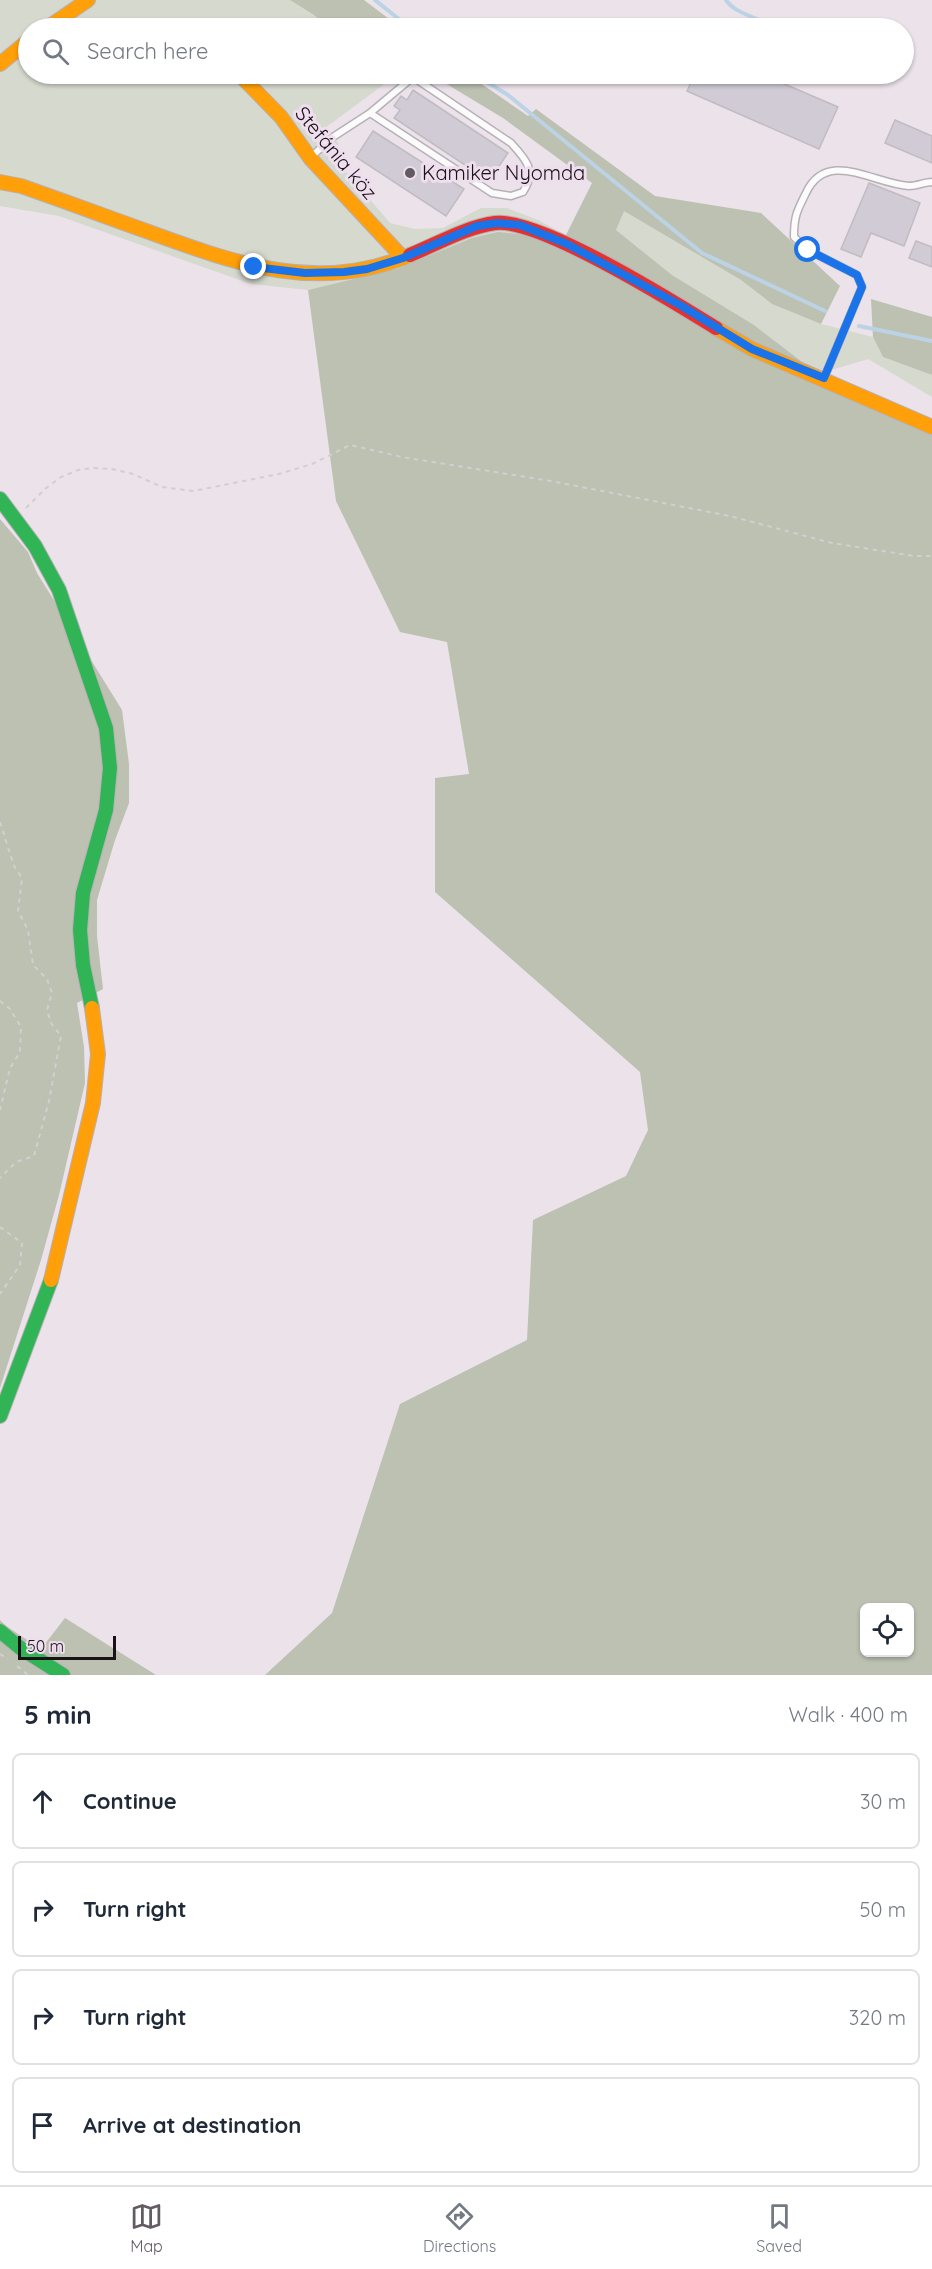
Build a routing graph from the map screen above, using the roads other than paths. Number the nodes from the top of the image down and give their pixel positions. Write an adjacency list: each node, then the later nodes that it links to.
1 (88, 0): 2 (main road)
2 (62, 18)
3 (18, 49): 4 (main road)
4 (0, 64)
5 (249, 84): 9 (main road, Stefánia köz)
6 (405, 84): 8 (lane)
7 (423, 84): 8 (lane)
8 (370, 113): 9 (lane)
9 (310, 158): 14 (main road, Stefánia köz)
10 (0, 174): 13 (main road)
11 (0, 182): 13 (main road)
12 (932, 182): 15 (lane)
13 (21, 186): 14 (main road)
14 (403, 258): 15 (main road)
15 (824, 378): 16 (main road)
16 (932, 427)
17 (0, 500): 18 (main road)
18 (0, 1416)
19 (0, 1631): 20 (main road)
20 (63, 1675)

